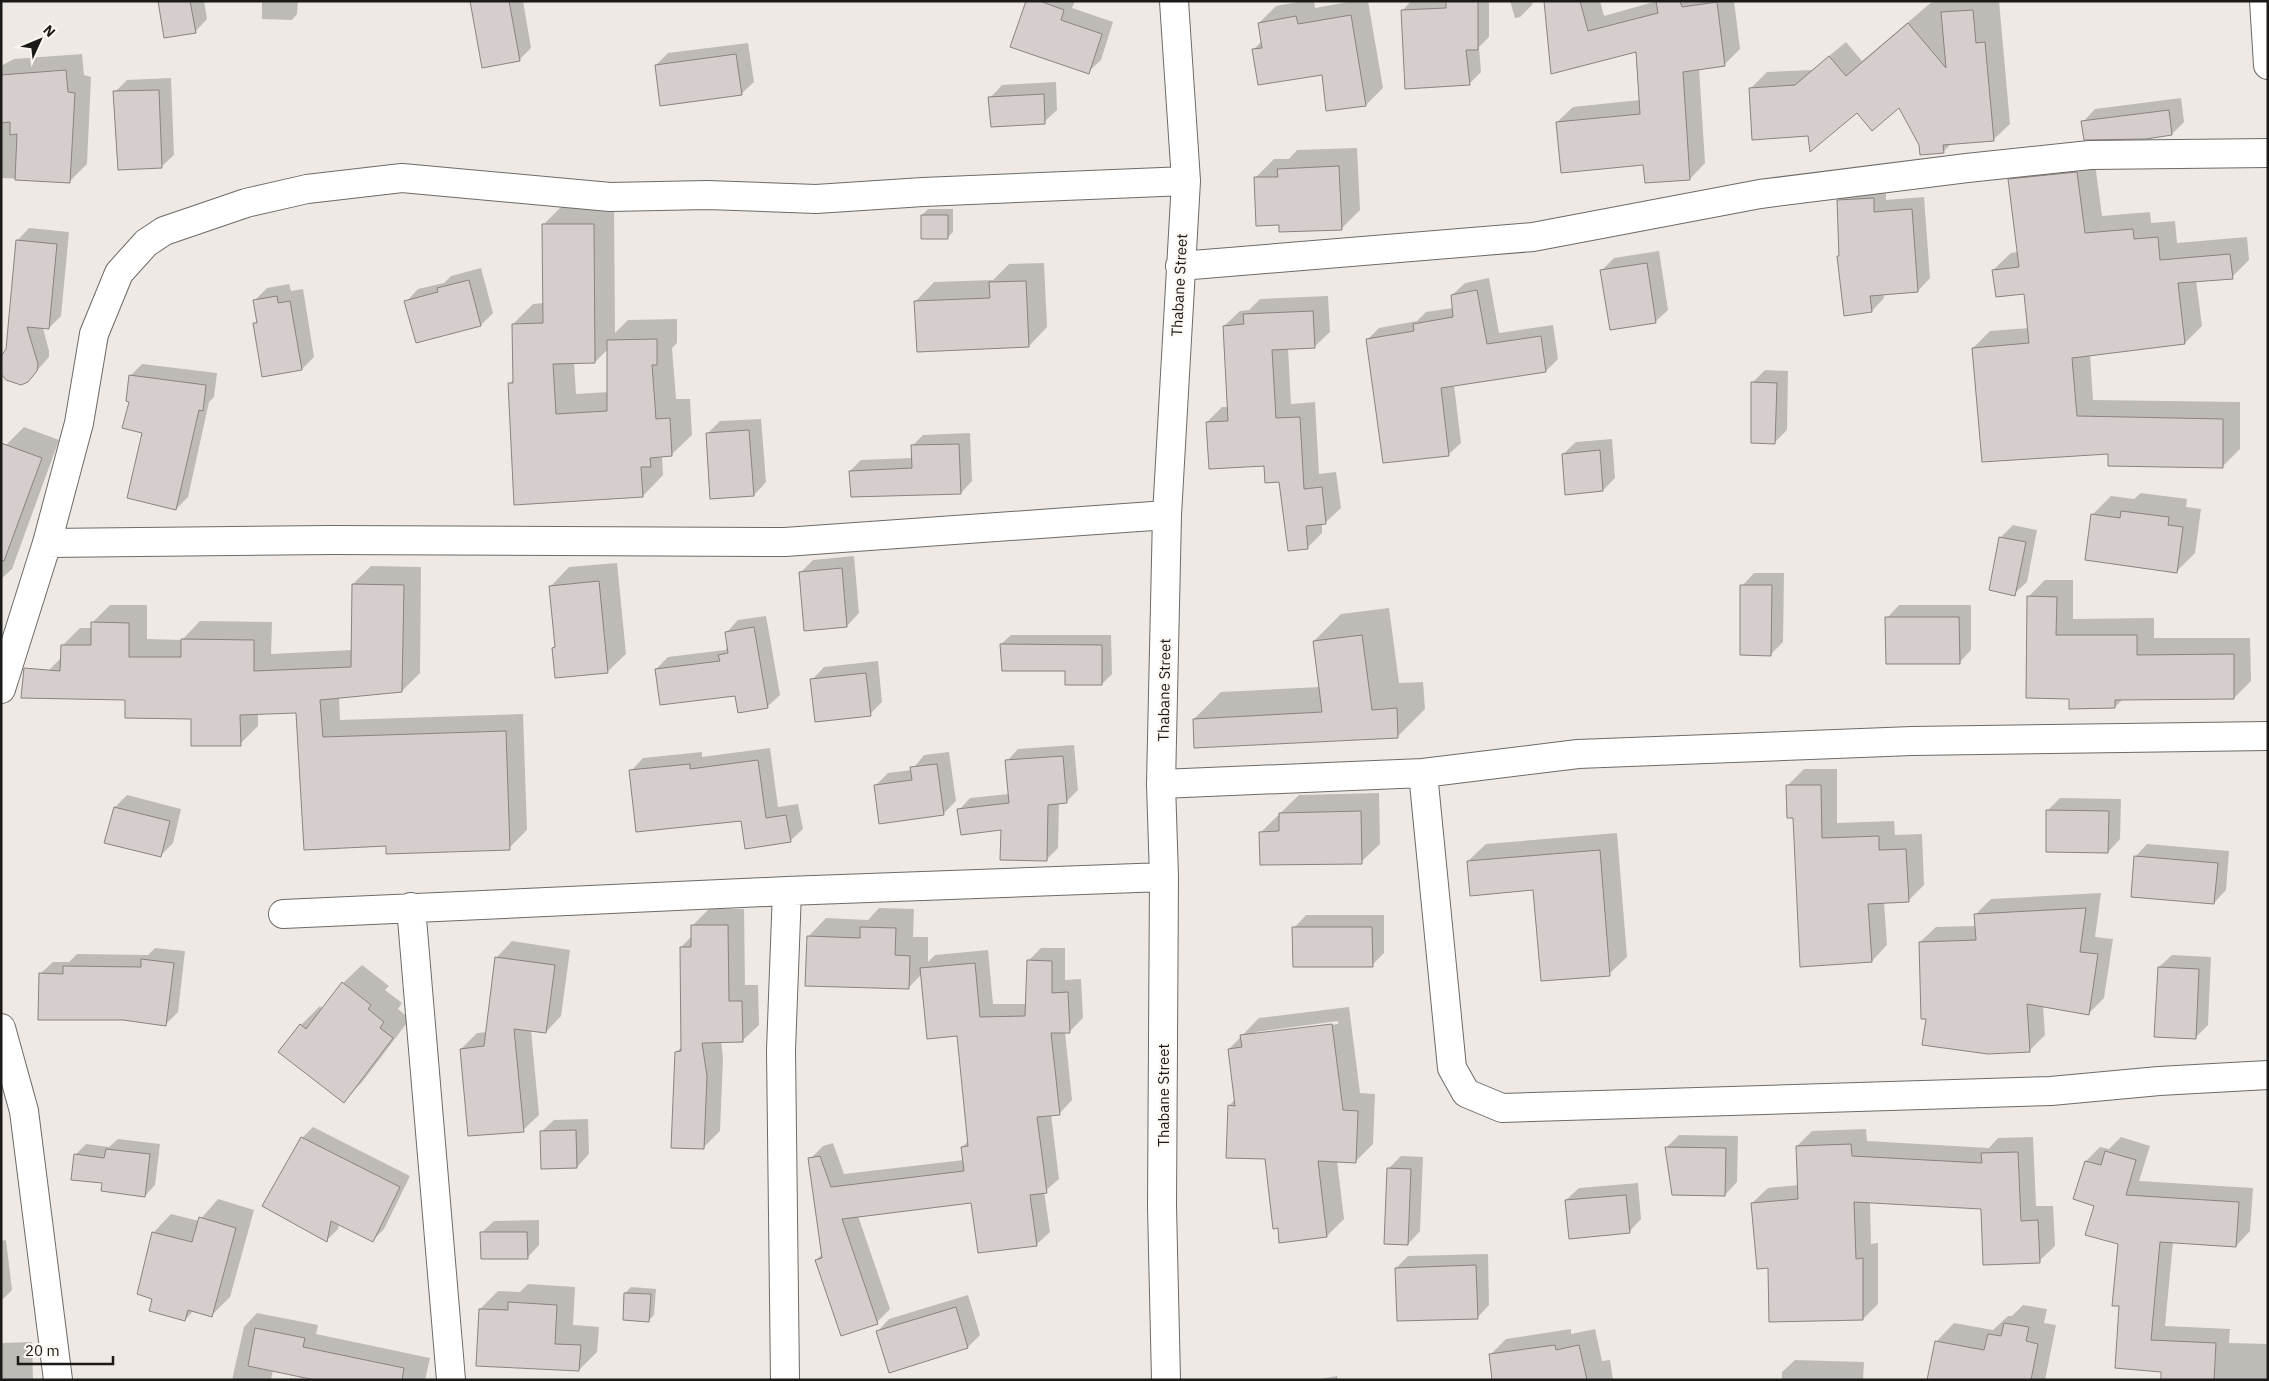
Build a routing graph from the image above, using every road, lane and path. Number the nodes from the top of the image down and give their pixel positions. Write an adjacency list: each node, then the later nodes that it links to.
1 (1174, 1): 5 (street, Thabane Street)
2 (2264, 1): 3 (street)
3 (2268, 64)
4 (2268, 153): 6 (street)
5 (1186, 181): 6 (street, Thabane Street); 8 (street)
6 (1180, 266): 7 (street, Thabane Street)
7 (1167, 515): 8 (street); 12 (street, Thabane Street)
8 (47, 543): 9 (street)
9 (1, 690)
10 (2268, 736): 11 (street)
11 (1423, 773): 12 (street); 18 (street)
12 (1162, 784): 13 (street, Thabane Street)
13 (1164, 877): 14 (street); 22 (street, Thabane Street)
14 (787, 891): 15 (street); 21 (street)
15 (411, 907): 16 (street); 20 (street)
16 (283, 914)
17 (1, 1028): 19 (street)
18 (2268, 1076)
19 (58, 1380)
20 (451, 1380)
21 (785, 1380)
22 (1166, 1380)

